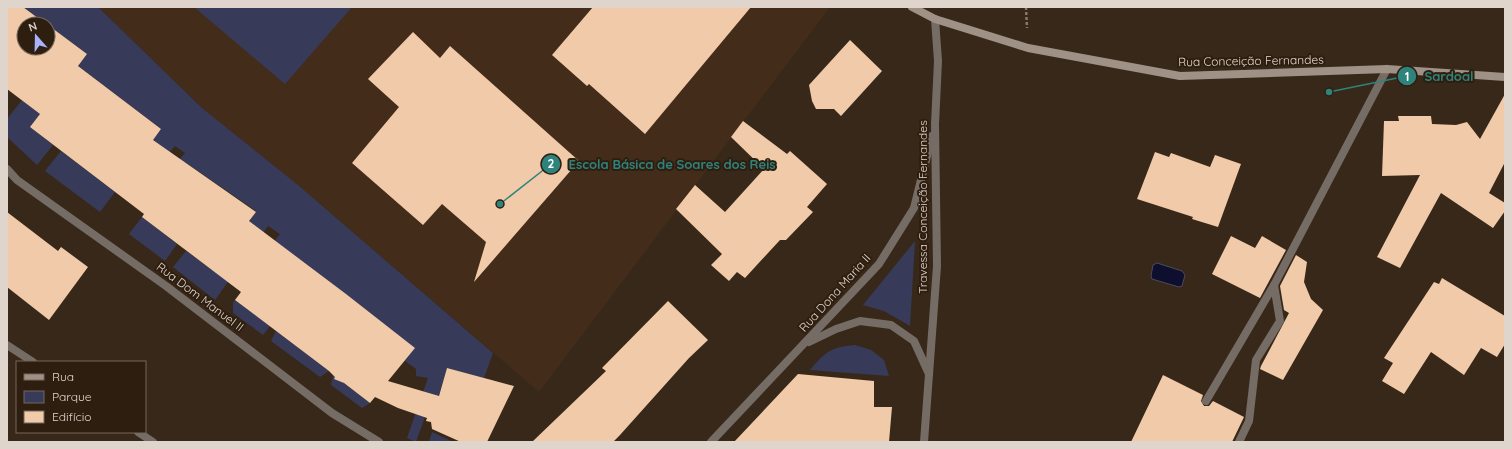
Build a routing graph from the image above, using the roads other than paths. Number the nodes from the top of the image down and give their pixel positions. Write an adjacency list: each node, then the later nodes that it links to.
1 (912, 7): 2 (main road, Rua Conceição Fernandes)
2 (935, 19): 3 (main road, Rua Conceição Fernandes); 5 (street, Travessa Conceição Fernandes)
3 (1387, 69): 4 (main road, Rua Conceição Fernandes); 7 (street)
4 (1505, 77)
5 (935, 124): 9 (street, Rua Dona Maria II); 11 (street, Travessa Conceição Fernandes)
6 (7, 169): 15 (street, Rua Dom Manuel II)
7 (1274, 285): 12 (street); 18 (street)
8 (7, 345): 10 (street)
9 (804, 345): 11 (street, Rua Dona Maria II); 16 (street, Rua Dona Maria II)
10 (31, 361)
11 (929, 375): 17 (street, Travessa Conceição Fernandes)
12 (1206, 401)
13 (140, 433): 14 (street)
14 (153, 442)
15 (379, 442)
16 (712, 442)
17 (924, 442)
18 (1238, 442)

